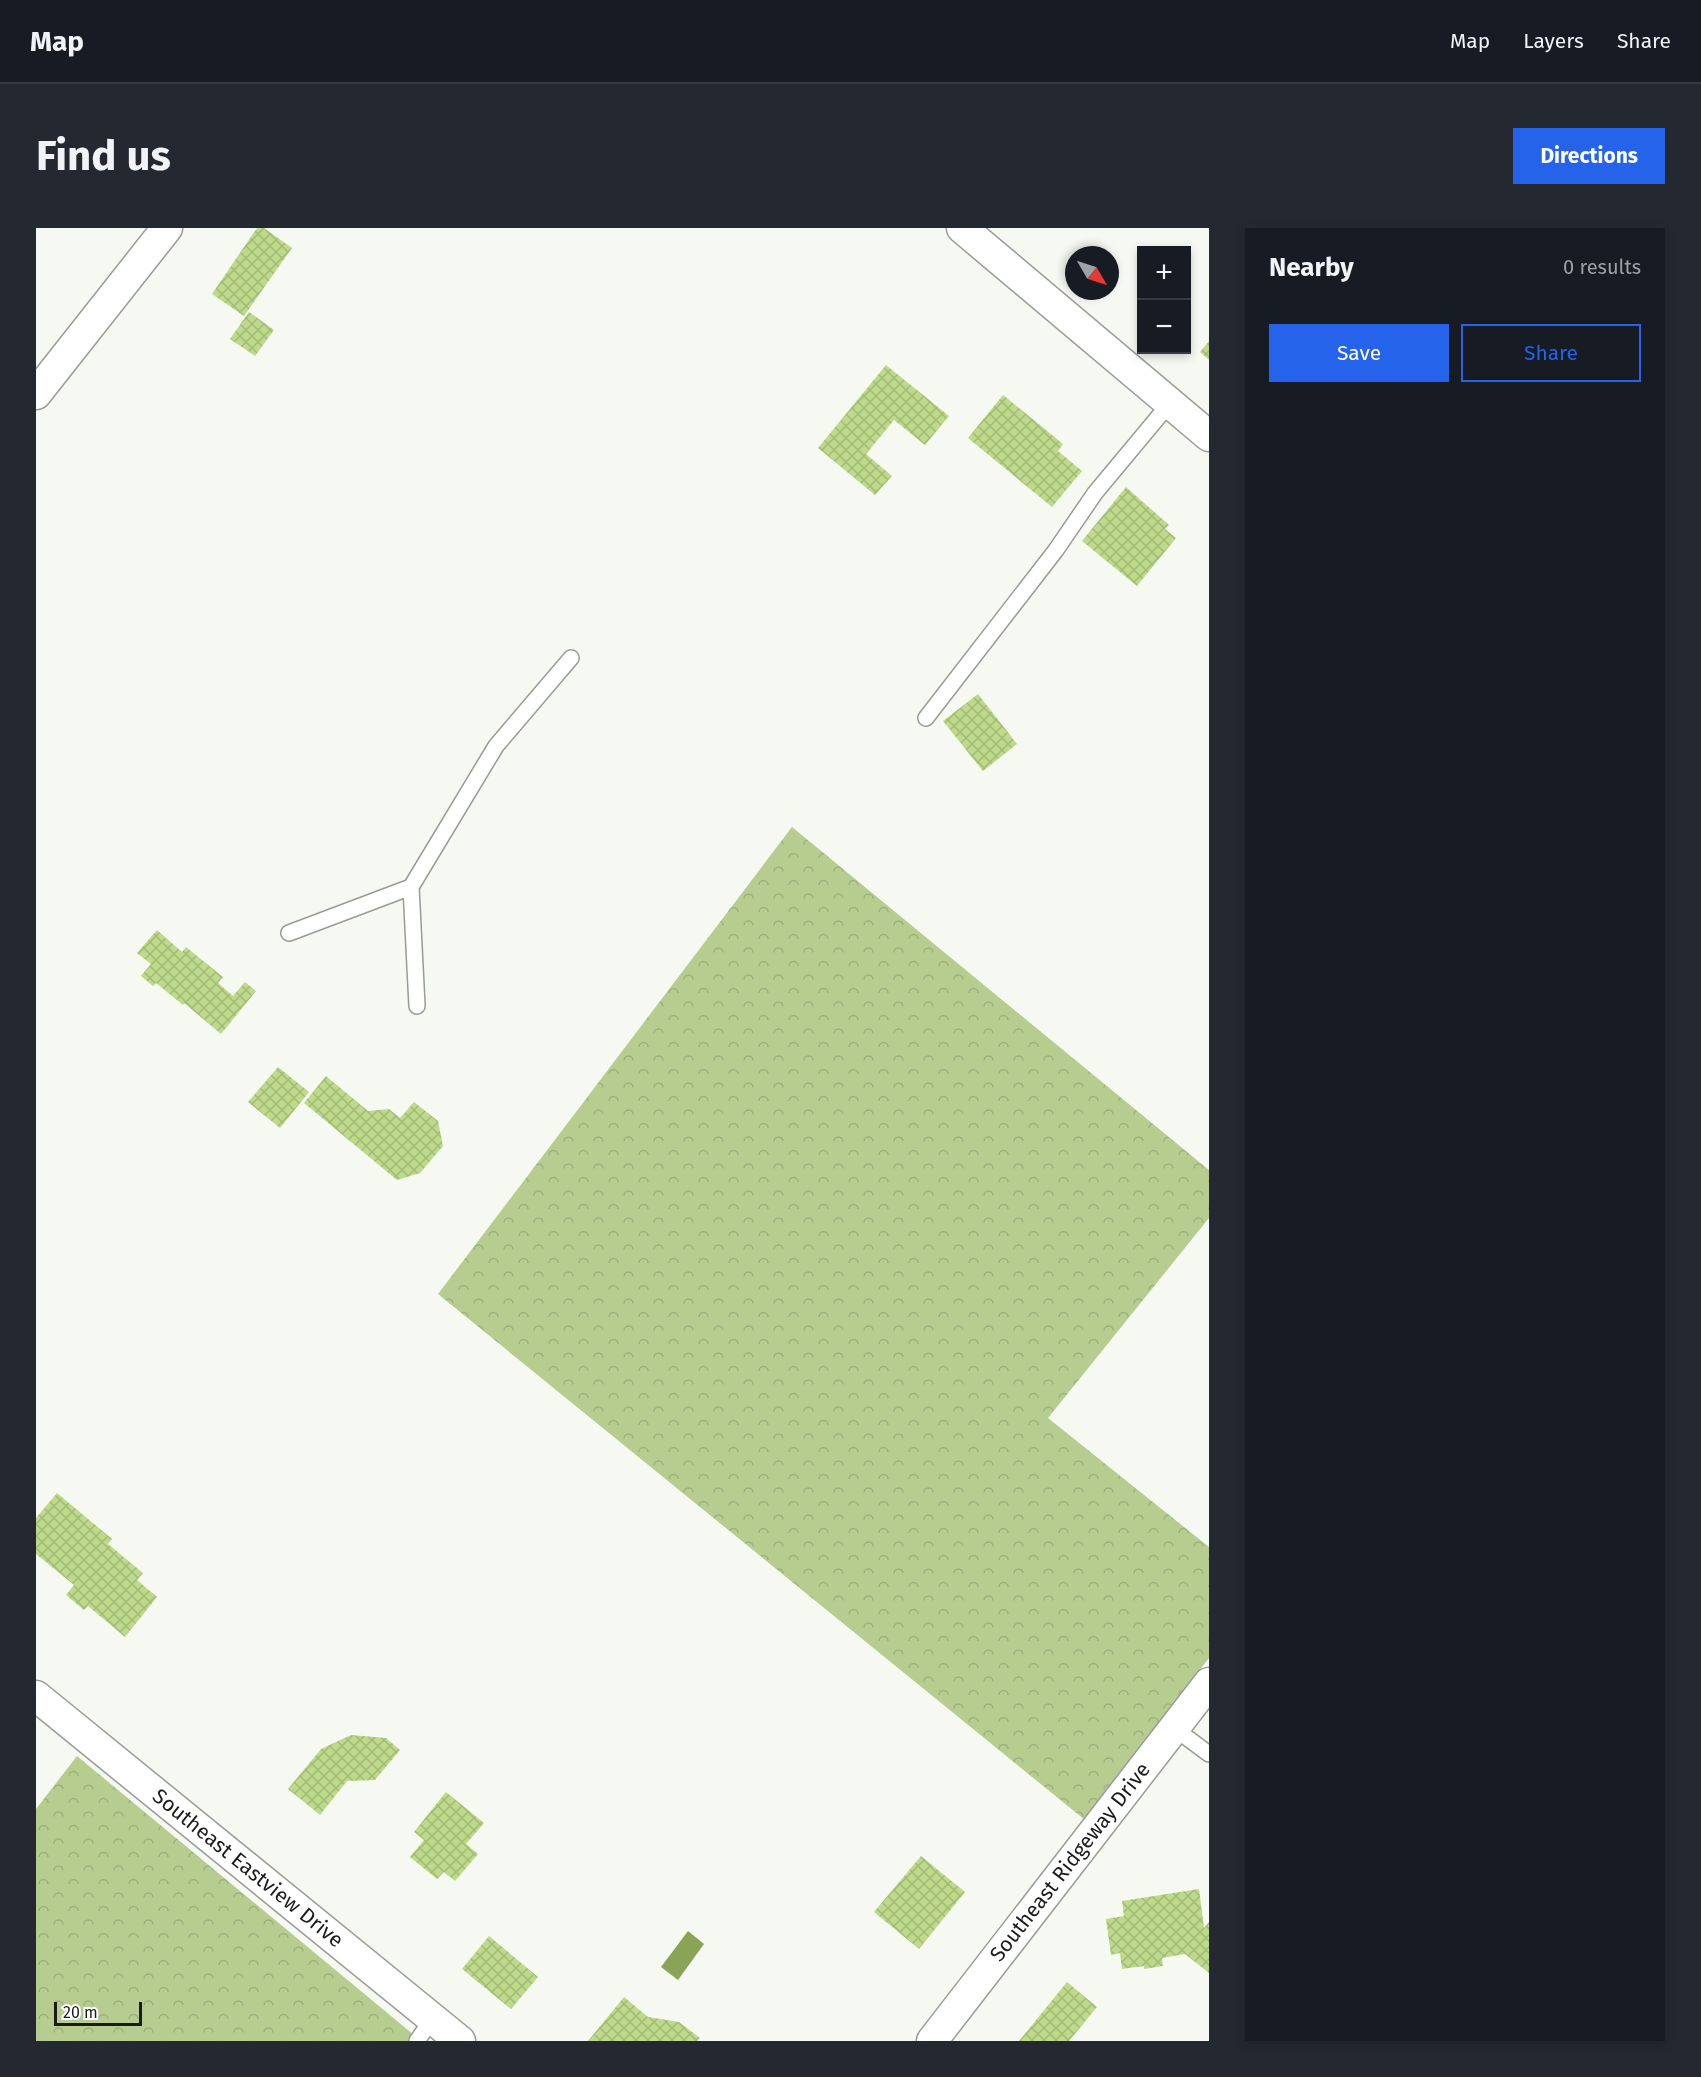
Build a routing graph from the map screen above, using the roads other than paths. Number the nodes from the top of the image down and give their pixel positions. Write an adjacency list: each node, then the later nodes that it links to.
1 (167, 228): 3 (street)
2 (962, 228): 4 (street)
3 (36, 394)
4 (1170, 403): 5 (street); 7 (lane)
5 (1209, 436)
6 (571, 658): 8 (lane)
7 (926, 718)
8 (411, 887): 9 (lane); 10 (lane)
9 (289, 933)
10 (417, 1006)
11 (1209, 1683): 13 (street, Southeast Ridgeway Drive)
12 (36, 1696): 15 (street, Southeast Eastview Drive)
13 (1174, 1728): 14 (lane); 17 (street, Southeast Ridgeway Drive)
14 (1209, 1754)
15 (425, 2030): 16 (street, Southeast Eastview Drive)
16 (460, 2041)
17 (932, 2041)

